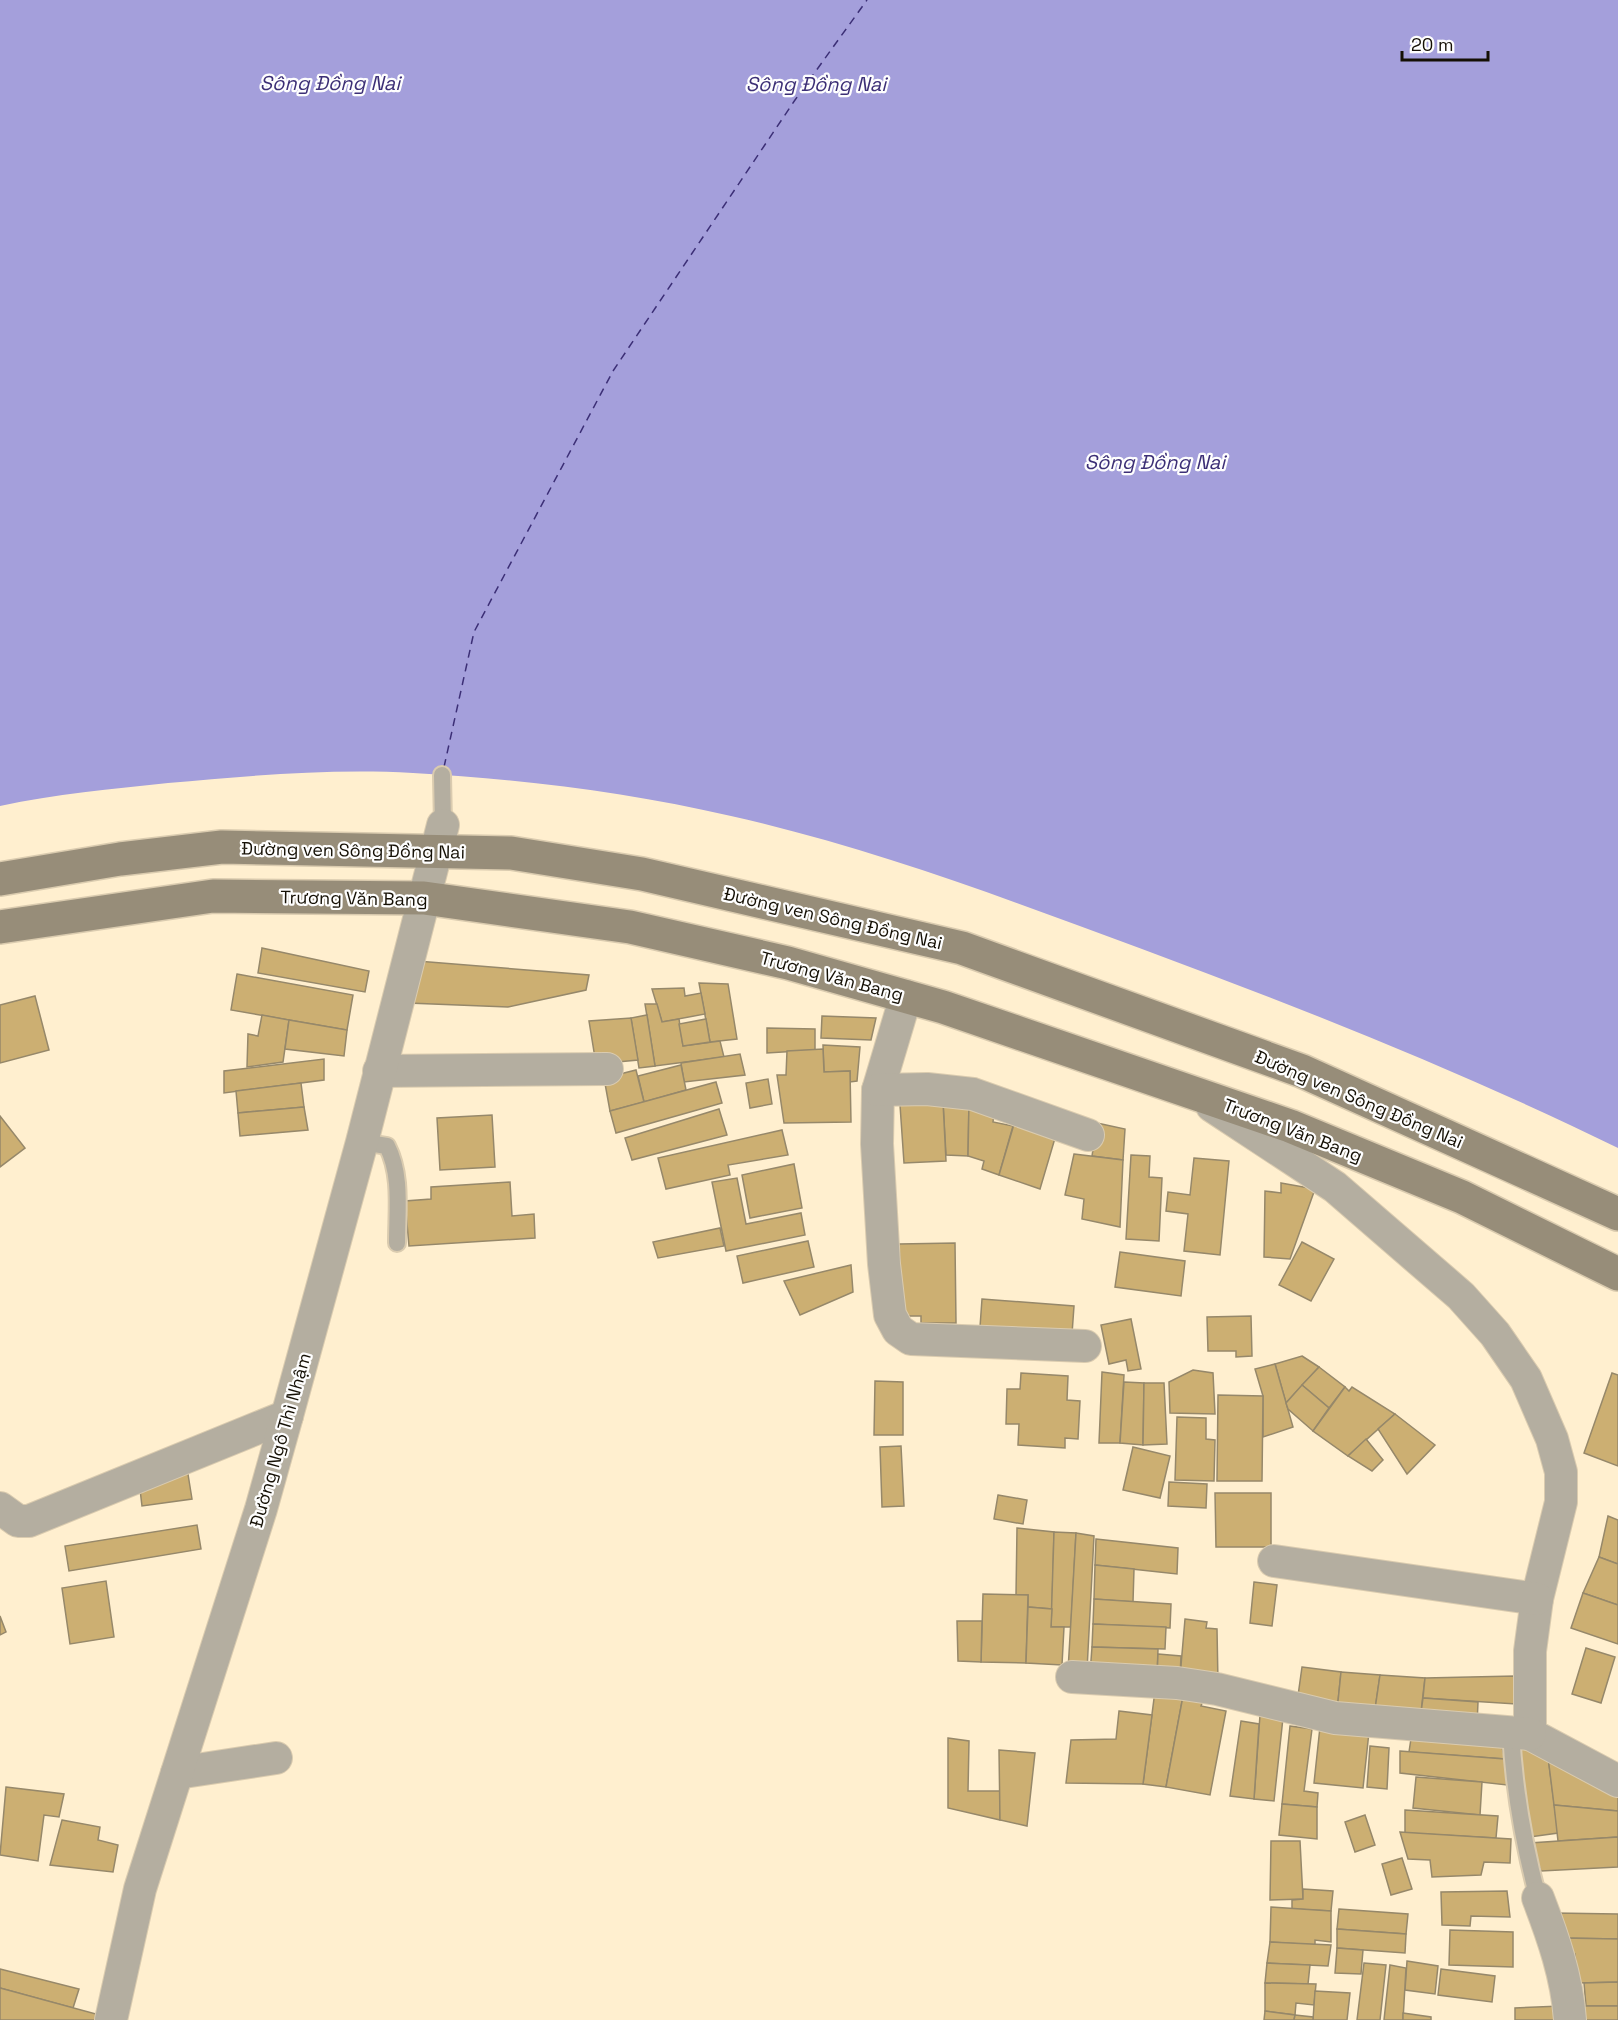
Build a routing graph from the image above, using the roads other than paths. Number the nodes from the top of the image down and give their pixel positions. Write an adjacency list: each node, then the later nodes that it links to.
1 (442, 775): 2 (lane)
2 (438, 844): 3 (main road, Đường ven Sông Đồng Nai); 4 (street, Đường Ngô Thì Nhậm); 13 (main road, Đường ven Sông Đồng Nai)
3 (0, 879)
4 (424, 898): 5 (main road, Trương Văn Bang); 6 (main road, Trương Văn Bang); 8 (street, Đường Ngô Thì Nhậm)
5 (0, 927)
6 (906, 996): 9 (street); 10 (main road, Trương Văn Bang)
7 (608, 1069): 8 (street)
8 (379, 1071): 12 (street, Đường Ngô Thì Nhậm)
9 (878, 1090): 11 (street); 16 (street)
10 (1191, 1092): 15 (main road, Trương Văn Bang); 20 (street)
11 (1088, 1135)
12 (362, 1142): 14 (lane); 17 (street, Đường Ngô Thì Nhậm)
13 (1618, 1214)
14 (397, 1243)
15 (1618, 1274)
16 (1085, 1346)
17 (288, 1416): 18 (street); 24 (street, Đường Ngô Thì Nhậm)
18 (0, 1508)
19 (1274, 1561): 20 (street)
20 (1537, 1599): 22 (street)
21 (1072, 1677): 22 (street)
22 (1520, 1733): 25 (street); 26 (lane)
23 (276, 1758): 24 (street)
24 (177, 1773): 27 (street, Đường Ngô Thì Nhậm)
25 (1618, 1781)
26 (1538, 1898): 28 (street)
27 (111, 2020)
28 (1570, 2020)

